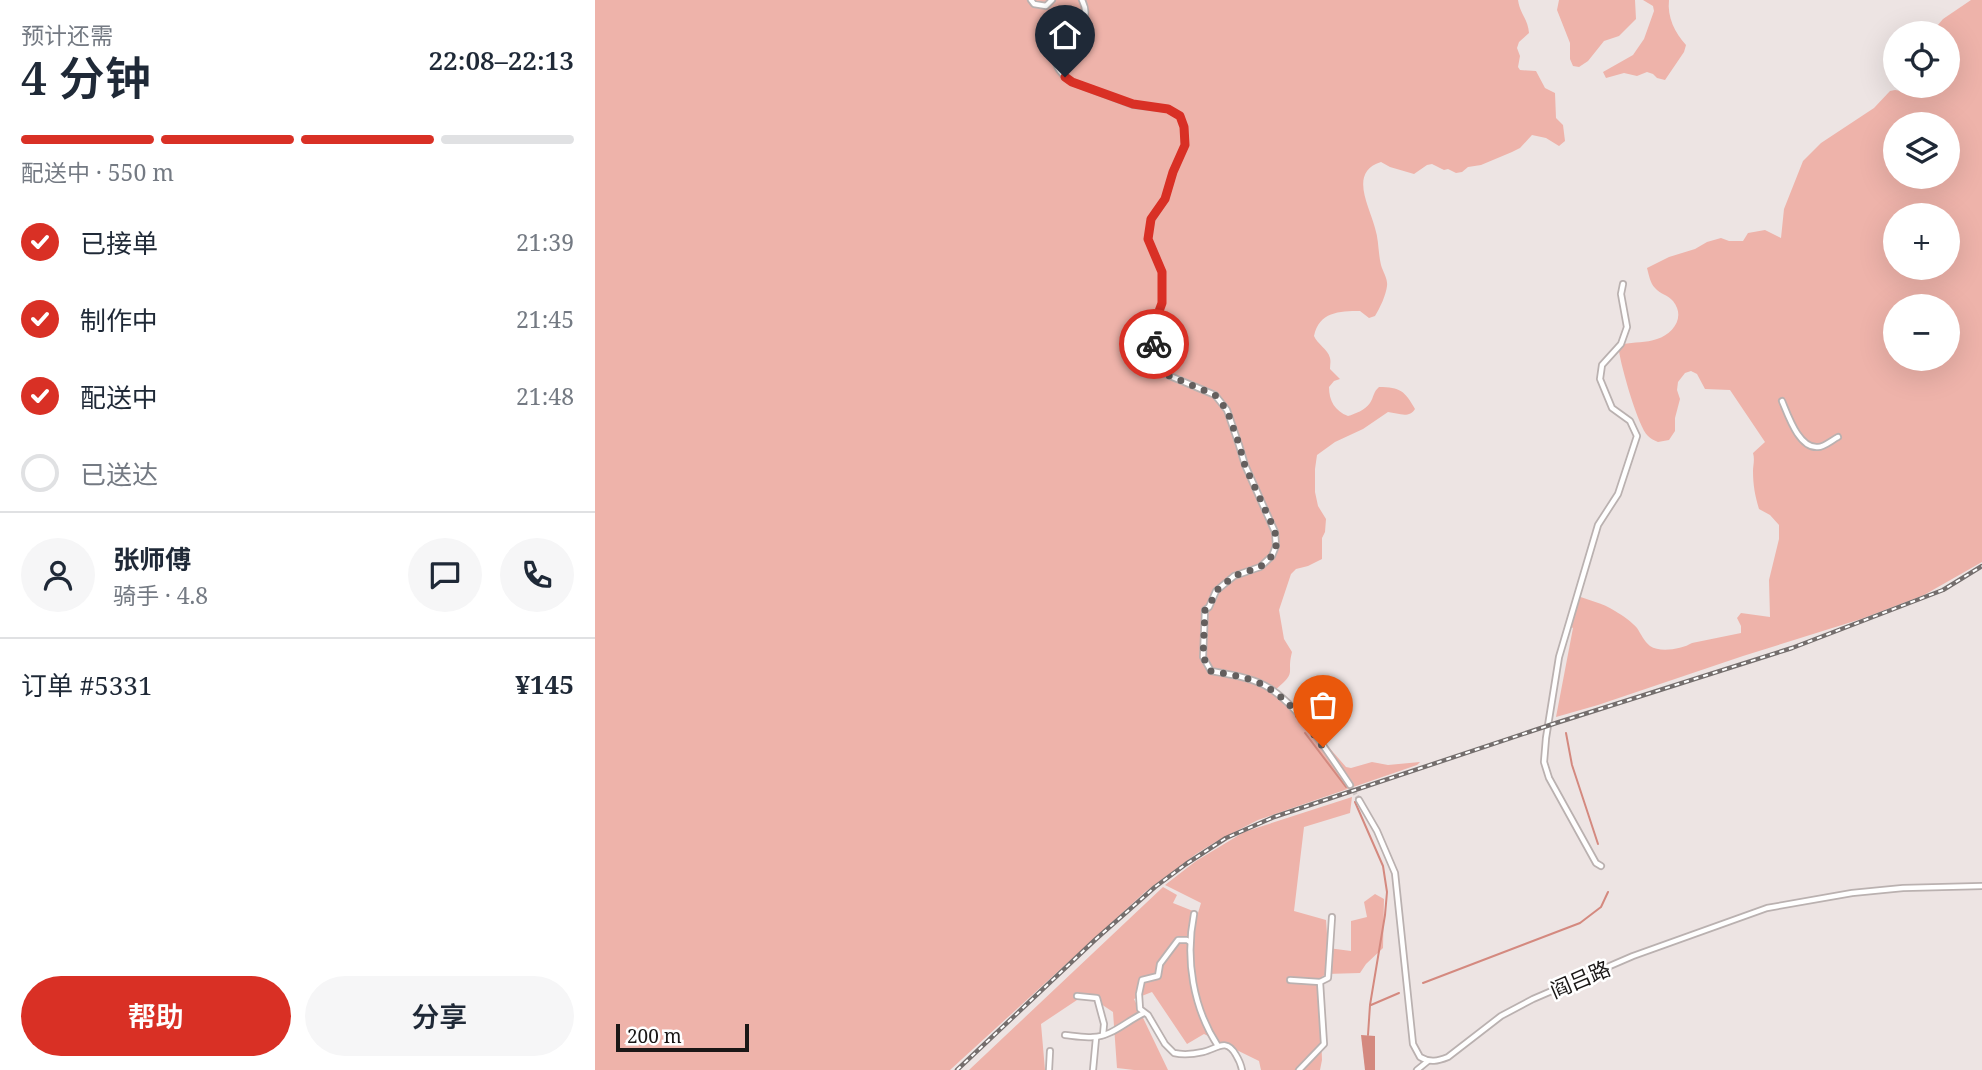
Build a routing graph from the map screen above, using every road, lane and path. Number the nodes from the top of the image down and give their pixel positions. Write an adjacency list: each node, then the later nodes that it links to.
1 (1031, 0): 2 (street)
2 (1052, 0)
3 (1082, 0): 7 (street)
4 (1623, 284): 9 (street)
5 (1782, 401): 6 (street)
6 (1838, 438)
7 (1350, 785)
8 (1359, 800): 23 (street)
9 (1601, 866)
10 (1982, 886): 23 (street, 阎吕路)
11 (1194, 914): 13 (street)
12 (1332, 917): 15 (street)
13 (1190, 942): 17 (street); 21 (street)
14 (1290, 980): 15 (street)
15 (1320, 982): 27 (street)
16 (1077, 996): 19 (street)
17 (1144, 1013): 19 (street); 21 (street)
18 (1065, 1035): 20 (street)
19 (1103, 1035): 20 (street)
20 (1096, 1038): 25 (street)
21 (1218, 1046): 26 (street)
22 (1050, 1051): 24 (street)
23 (1428, 1060): 28 (street)
24 (1049, 1070)
25 (1093, 1070)
26 (1242, 1070)
27 (1299, 1070)
28 (1417, 1070)

